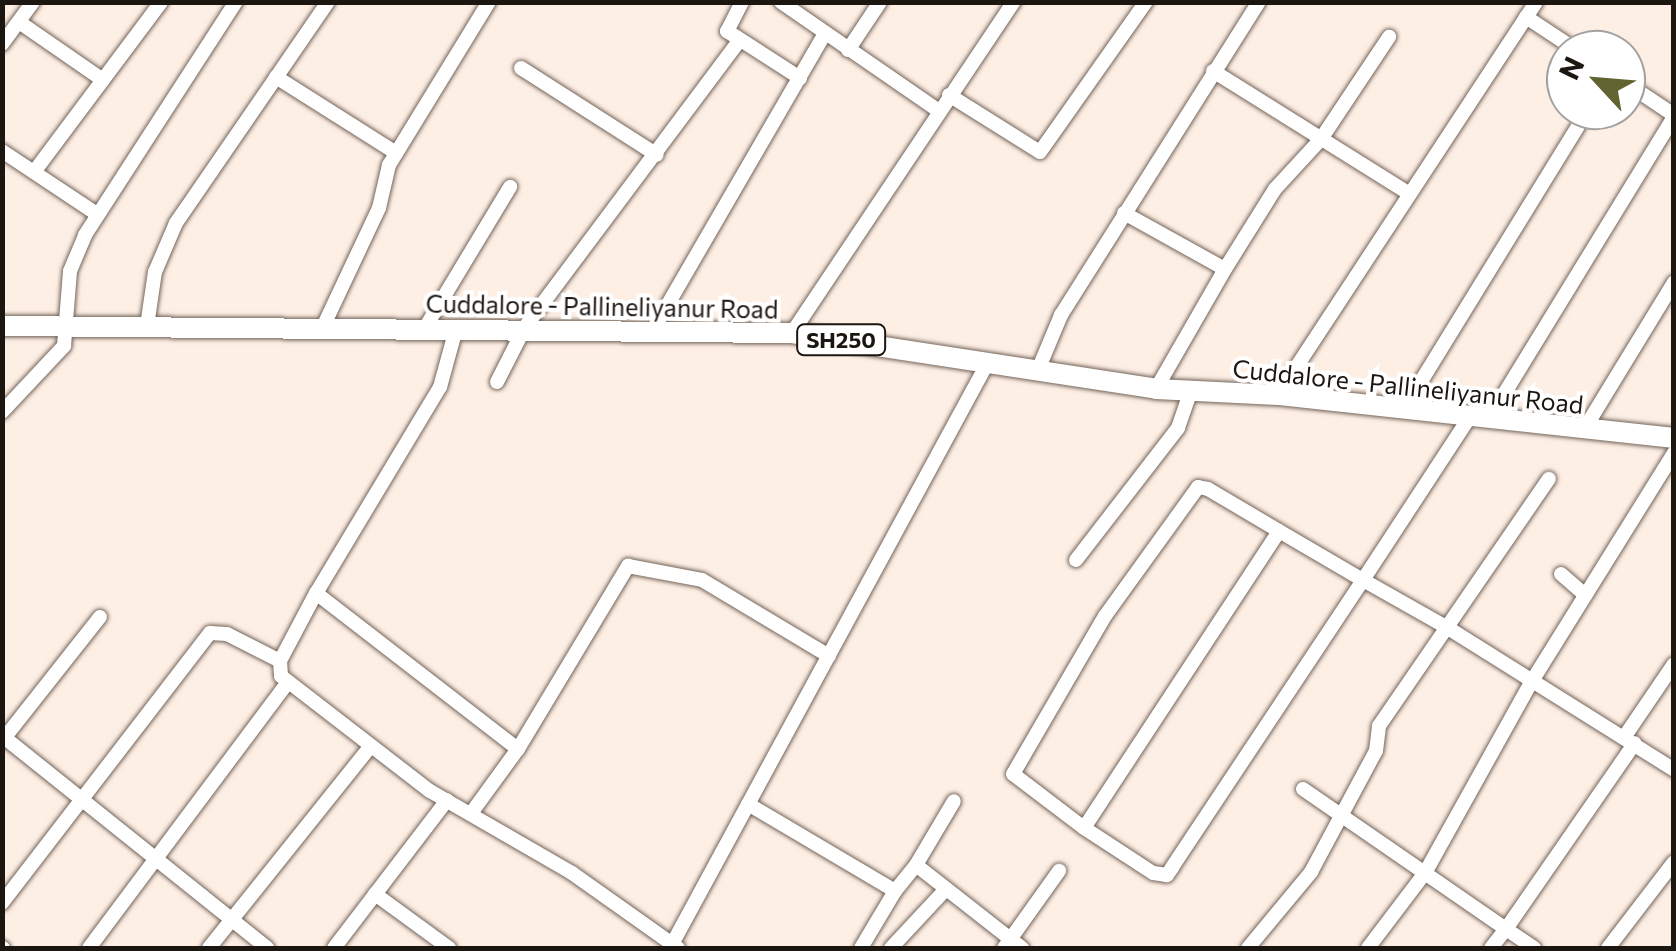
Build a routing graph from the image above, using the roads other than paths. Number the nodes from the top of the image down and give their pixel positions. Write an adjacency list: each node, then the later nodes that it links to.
1 (33, 2): 14 (street)
2 (161, 2): 25 (street)
3 (236, 2): 39 (street)
4 (328, 2): 23 (street)
5 (489, 2): 33 (street)
6 (742, 2): 18 (street)
7 (782, 2): 16 (street)
8 (880, 2): 20 (street)
9 (1014, 2): 26 (street)
10 (1146, 2): 26 (street)
11 (1258, 2): 22 (street)
12 (1536, 2): 13 (street)
13 (1526, 17): 15 (street); 37 (street)
14 (18, 22): 19 (street); 25 (street)
15 (1546, 30)
16 (824, 34): 20 (street); 24 (street)
17 (1390, 38): 31 (street)
18 (738, 42): 24 (street); 34 (street)
19 (2, 44)
20 (848, 50): 28 (street)
21 (522, 68): 34 (street)
22 (1213, 71): 31 (street); 38 (street)
23 (276, 77): 33 (street); 44 (street)
24 (800, 78): 49 (street)
25 (103, 80): 35 (street)
26 (948, 96): 28 (street)
27 (1646, 97): 29 (street)
28 (939, 111): 50 (street)
29 (1674, 116): 59 (street)
30 (1576, 130): 57 (street)
31 (1321, 139): 37 (street); 40 (street)
32 (2, 151): 35 (street)
33 (396, 153): 45 (street)
34 (657, 155): 46 (street)
35 (34, 172): 39 (street)
36 (510, 187): 47 (street)
37 (1408, 193): 56 (street)
38 (1124, 213): 40 (street); 52 (street)
39 (97, 214): 43 (street)
40 (1226, 269): 54 (street)
41 (1674, 282): 60 (street)
42 (2, 326): 43 (main road, Cuddalore - Pallineliyanur Road / SH250)
43 (70, 326): 44 (main road, Cuddalore - Pallineliyanur Road / SH250); 58 (street)
44 (147, 326): 45 (main road, Cuddalore - Pallineliyanur Road / SH250)
45 (323, 327): 47 (main road, Cuddalore - Pallineliyanur Road / SH250)
46 (525, 327): 48 (main road, Cuddalore - Pallineliyanur Road / SH250); 49 (main road, Cuddalore - Pallineliyanur Road / SH250); 53 (street)
47 (425, 328): 48 (main road, Cuddalore - Pallineliyanur Road / SH250)
48 (456, 329): 67 (street)
49 (653, 330): 50 (main road, Cuddalore - Pallineliyanur Road / SH250)
50 (792, 333): 51 (main road, Cuddalore - Pallineliyanur Road / SH250)
51 (988, 362): 52 (main road, Cuddalore - Pallineliyanur Road / SH250); 71 (street)
52 (1038, 370): 54 (main road, Cuddalore - Pallineliyanur Road / SH250)
53 (497, 382)
54 (1156, 389): 55 (main road, Cuddalore - Pallineliyanur Road / SH250)
55 (1191, 391): 56 (main road, Cuddalore - Pallineliyanur Road / SH250); 64 (street)
56 (1278, 395): 57 (main road, Cuddalore - Pallineliyanur Road / SH250)
57 (1404, 409): 59 (main road, Cuddalore - Pallineliyanur Road / SH250)
58 (2, 412)
59 (1480, 416): 60 (main road, Cuddalore - Pallineliyanur Road / SH250); 66 (street)
60 (1584, 428): 61 (main road, Cuddalore - Pallineliyanur Road / SH250)
61 (1672, 439): 68 (street)
62 (1550, 479): 70 (street)
63 (1280, 531): 66 (street); 88 (street); 88 (street)
64 (1076, 560)
65 (1561, 574): 68 (street)
66 (1363, 580): 70 (street); 88 (street)
67 (316, 593): 72 (street); 79 (street)
68 (1586, 594): 74 (street)
69 (100, 617): 76 (street)
70 (1448, 628): 74 (street); 87 (street)
71 (828, 656): 79 (street); 85 (street)
72 (280, 661): 75 (street); 82 (street)
73 (1674, 664): 77 (street)
74 (1532, 680): 77 (street); 93 (street)
75 (287, 683): 78 (street); 89 (street)
76 (4, 739): 82 (street)
77 (1630, 740): 80 (street); 99 (street)
78 (369, 748): 83 (street); 98 (street)
79 (518, 749): 86 (street)
80 (1674, 770)
81 (1303, 789): 87 (street)
82 (81, 800): 89 (street); 97 (street)
83 (447, 800): 86 (street); 96 (street)
84 (954, 801): 91 (street)
85 (748, 804): 95 (street); 101 (street)
86 (472, 812): 101 (street)
87 (1338, 814): 93 (street); 109 (street)
88 (1084, 828)
89 (156, 861): 98 (street); 102 (street)
90 (1674, 862): 113 (street)
91 (916, 865): 94 (street); 95 (street)
92 (1059, 871): 100 (street)
93 (1425, 874): 99 (street); 110 (street)
94 (946, 889): 100 (street); 108 (street)
95 (896, 891): 107 (street)
96 (376, 894): 105 (street); 106 (street)
97 (2, 903)
98 (231, 921): 103 (street); 104 (street)
99 (1506, 929): 111 (street); 112 (street)
100 (1012, 946)
101 (674, 947)
102 (89, 948)
103 (209, 948)
104 (267, 948)
105 (334, 948)
106 (449, 948)
107 (861, 948)
108 (891, 948)
109 (1248, 948)
110 (1368, 948)
111 (1491, 948)
112 (1534, 948)
113 (1608, 948)

